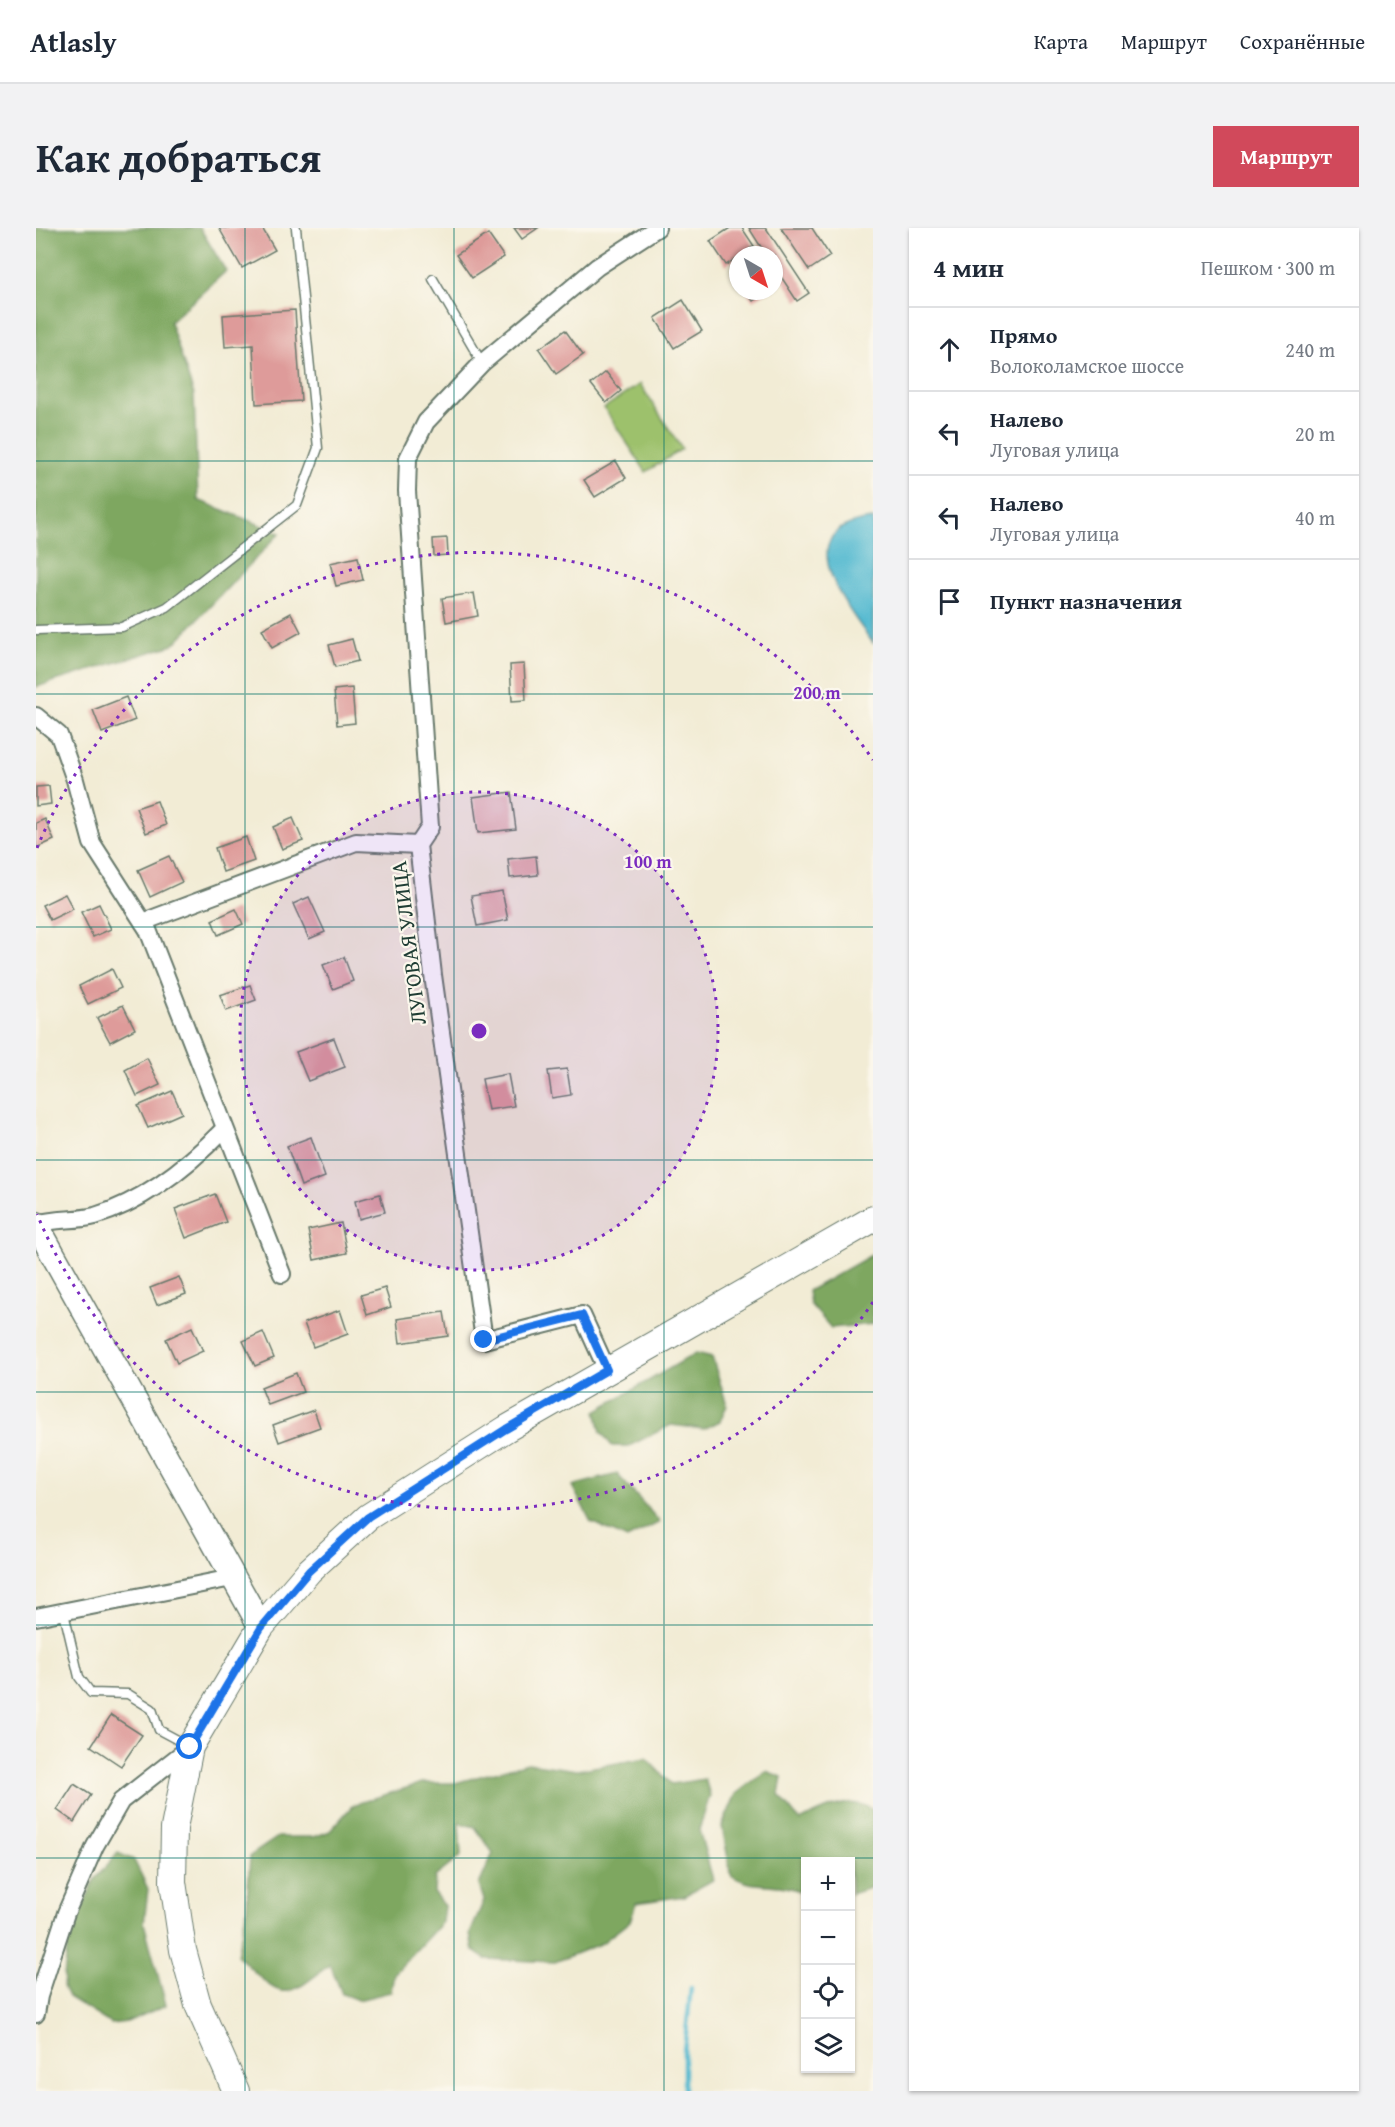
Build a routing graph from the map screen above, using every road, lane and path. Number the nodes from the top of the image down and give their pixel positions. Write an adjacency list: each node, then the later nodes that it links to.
1 (296, 228): 5 (lane)
2 (657, 228): 4 (street, ЛУГОВАЯ УЛИЦА)
3 (433, 279): 4 (lane)
4 (482, 363): 7 (street, ЛУГОВАЯ УЛИЦА)
5 (36, 630)
6 (36, 716): 8 (street)
7 (418, 845): 8 (street); 13 (street, ЛУГОВАЯ УЛИЦА)
8 (143, 922): 9 (street)
9 (224, 1129): 11 (street); 12 (street)
10 (873, 1219): 13 (main road)
11 (36, 1224): 14 (main road)
12 (282, 1274)
13 (607, 1370): 17 (main road)
14 (232, 1578): 15 (street); 17 (main road)
15 (64, 1613): 16 (street); 18 (lane)
16 (36, 1617)
17 (261, 1628): 18 (main road)
18 (190, 1747): 19 (street); 20 (main road)
19 (36, 2014)
20 (236, 2091)

